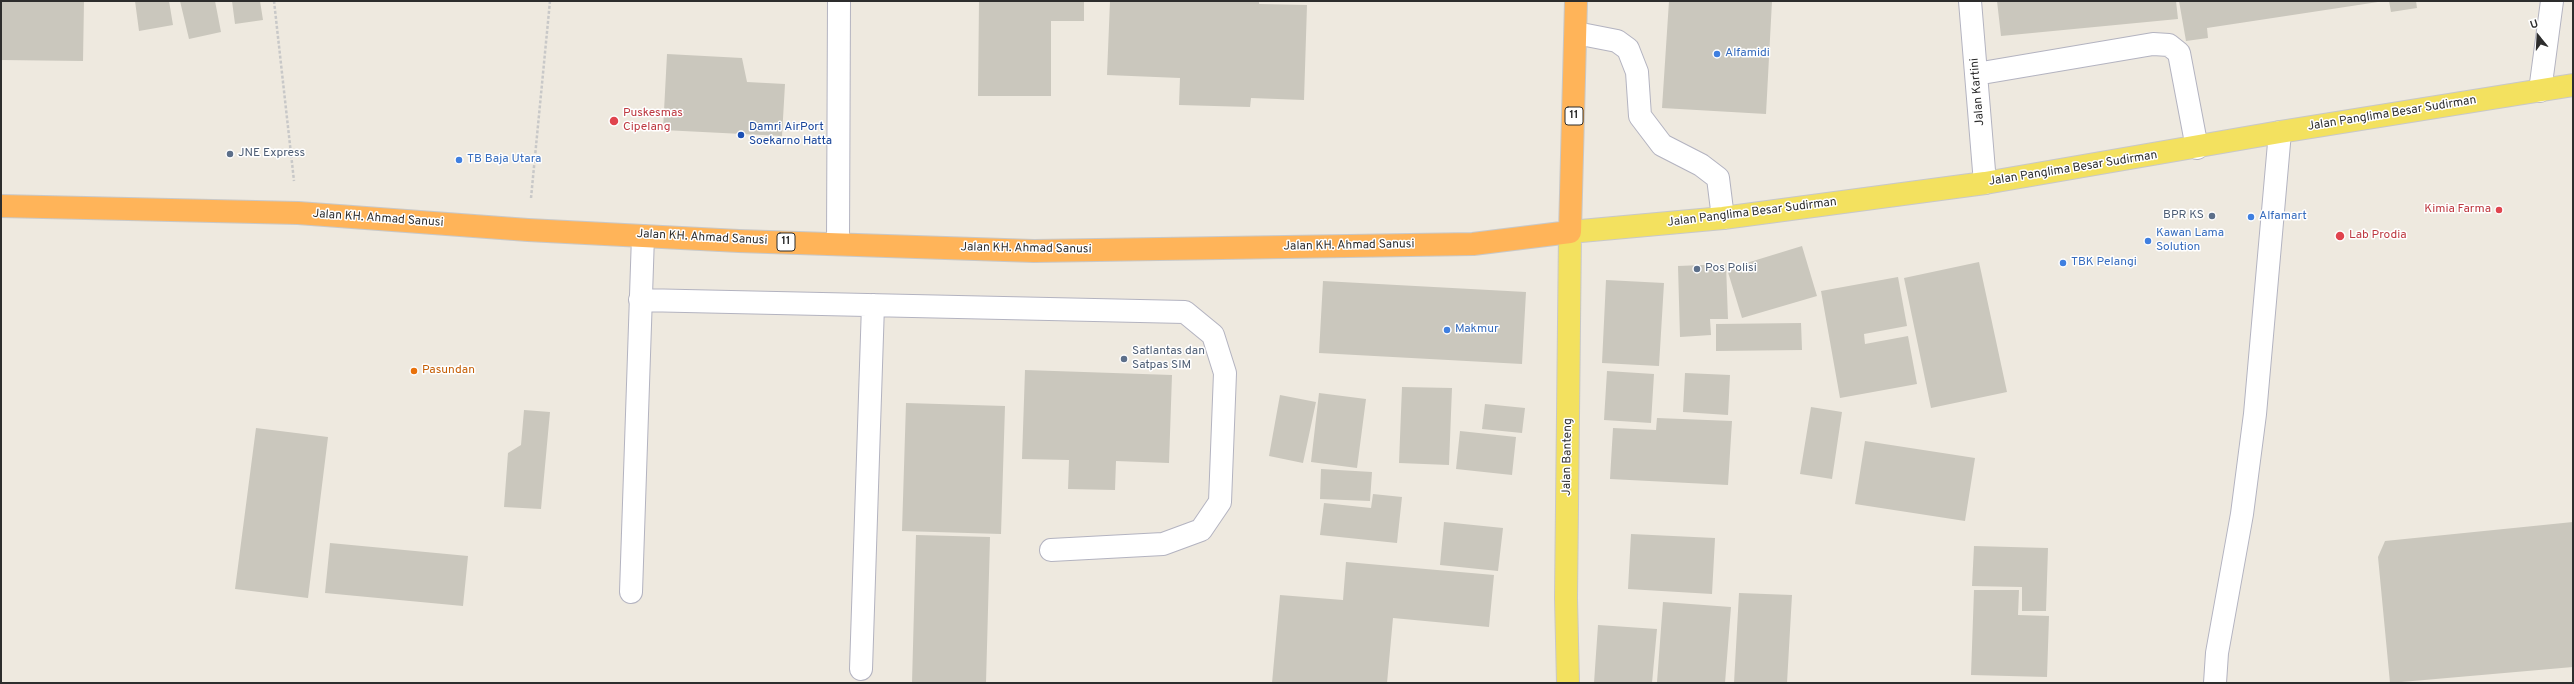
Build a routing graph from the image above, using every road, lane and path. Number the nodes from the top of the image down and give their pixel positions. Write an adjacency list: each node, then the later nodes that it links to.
1 (274, 1): 15 (path)
2 (550, 1): 17 (path)
3 (839, 1): 20 (street)
4 (1576, 1): 7 (highway, 11)
5 (1970, 1): 8 (street, Jalan Kartini)
6 (2552, 1): 10 (street)
7 (1576, 33): 16 (street); 18 (highway, 11)
8 (1976, 74): 12 (street); 13 (street, Jalan Kartini)
9 (2573, 85): 10 (main road, Jalan Panglima Besar Sudirman)
10 (2540, 91): 11 (main road, Jalan Panglima Besar Sudirman)
11 (2280, 132): 12 (main road, Jalan Panglima Besar Sudirman); 27 (street)
12 (2197, 148): 13 (main road, Jalan Panglima Besar Sudirman)
13 (1985, 183): 16 (main road, Jalan Panglima Besar Sudirman)
14 (1, 206): 15 (highway, Jalan KH. Ahmad Sanusi / 11)
15 (298, 213): 17 (highway, Jalan KH. Ahmad Sanusi / 11)
16 (1722, 218): 18 (main road, Jalan Panglima Besar Sudirman)
17 (528, 230): 19 (highway, Jalan KH. Ahmad Sanusi / 11)
18 (1570, 232): 20 (highway, Jalan KH. Ahmad Sanusi / 11); 26 (main road, Jalan Banteng)
19 (643, 236): 20 (highway, Jalan KH. Ahmad Sanusi / 11); 21 (street)
20 (838, 243)
21 (640, 300): 22 (street); 24 (street)
22 (873, 305): 23 (street); 25 (street)
23 (1051, 550)
24 (630, 592)
25 (861, 669)
26 (1568, 683)
27 (2215, 683)

